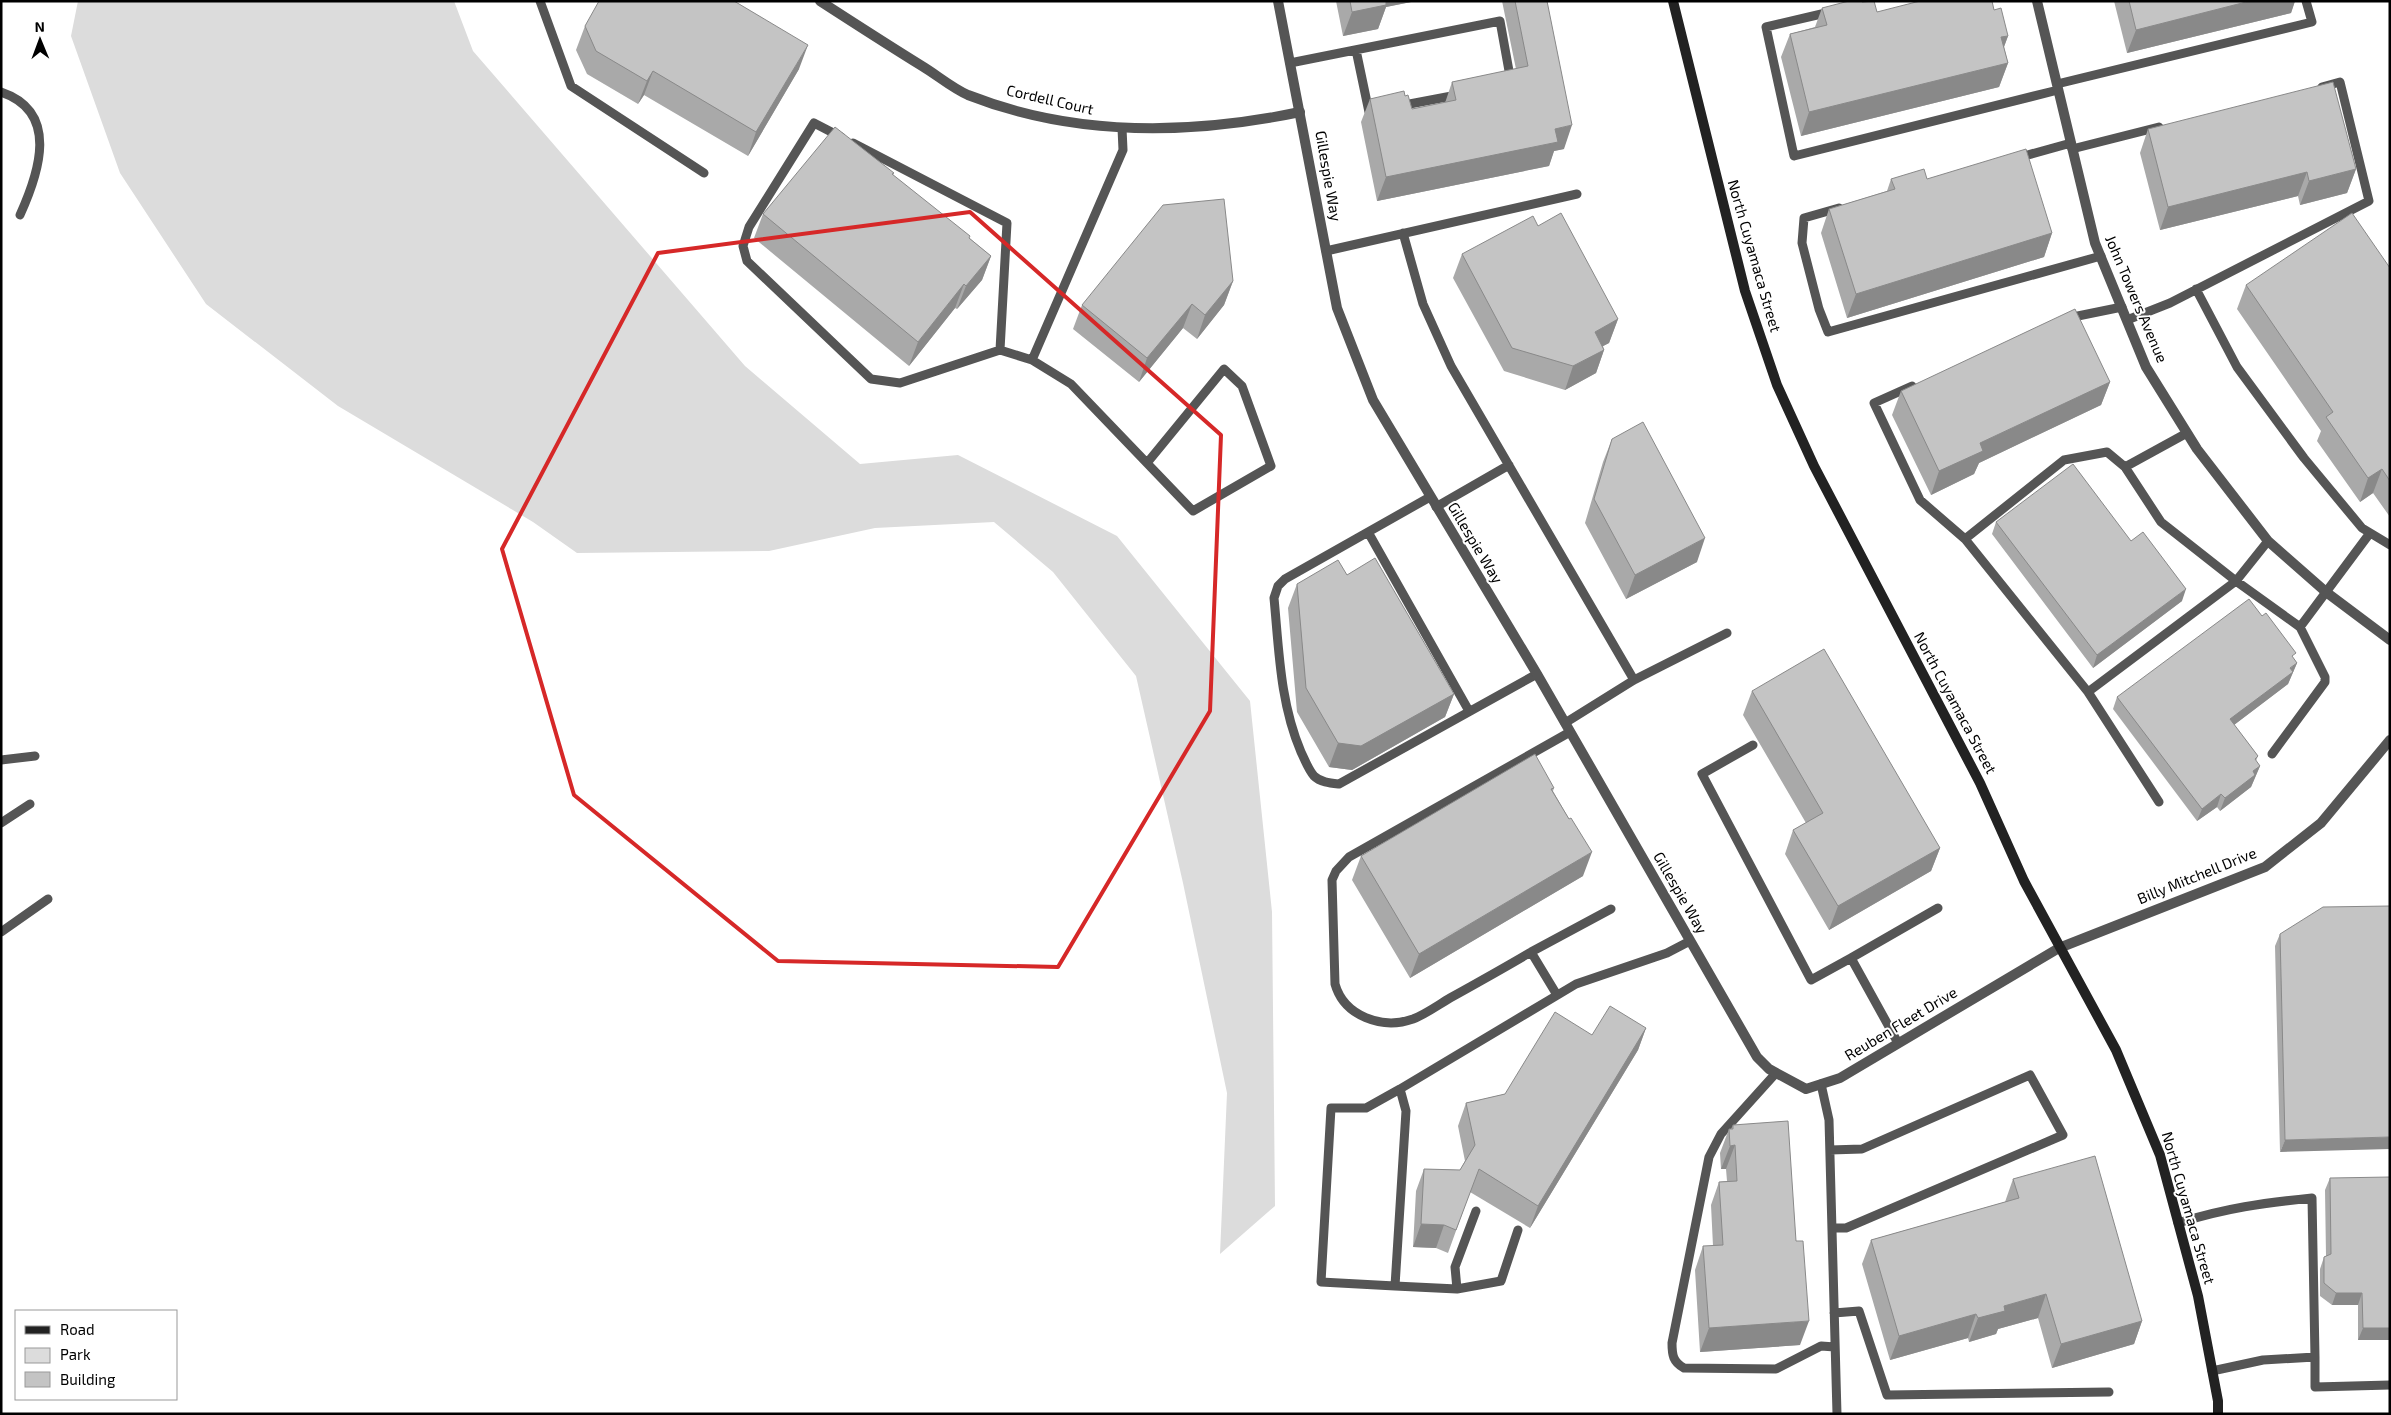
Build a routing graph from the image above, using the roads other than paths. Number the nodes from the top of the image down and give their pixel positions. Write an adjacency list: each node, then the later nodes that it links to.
1 (540, 1): 20 (lane)
2 (820, 1): 17 (street, Cordell Court)
3 (1278, 1): 9 (street, Gillespie Way)
4 (1673, 1): 68 (main road, North Cuyamaca Street)
5 (2037, 1): 11 (street, John Towers Avenue)
6 (2306, 1): 11 (lane)
7 (1838, 10): 11 (lane)
8 (1356, 50): 9 (lane); 10 (lane); 14 (lane)
9 (1290, 63): 15 (street, Gillespie Way)
10 (1502, 87)
11 (2057, 87): 18 (street, John Towers Avenue)
12 (2312, 90): 27 (lane)
13 (1, 92): 23 (lane)
14 (1464, 94)
15 (1300, 112): 17 (street, Cordell Court); 25 (street, Gillespie Way)
16 (2168, 125): 18 (lane)
17 (1122, 128): 32 (lane)
18 (2072, 146): 19 (lane); 26 (street, John Towers Avenue)
19 (2004, 162)
20 (704, 173)
21 (1577, 194): 24 (lane)
22 (1852, 205): 26 (lane)
23 (20, 215)
24 (1403, 233): 25 (lane); 36 (lane)
25 (1326, 251): 38 (street, Gillespie Way)
26 (2100, 256): 28 (street, John Towers Avenue)
27 (2196, 289): 29 (lane); 41 (lane)
28 (2122, 307): 29 (street, John Towers Avenue); 30 (lane)
29 (2127, 320): 34 (street, John Towers Avenue)
30 (2055, 323)
31 (1000, 350): 31 (lane); 32 (lane)
32 (1032, 360): 35 (lane)
33 (1919, 383): 42 (lane)
34 (2187, 433): 37 (lane); 43 (street, John Towers Avenue)
35 (1147, 464): 35 (lane)
36 (1509, 465): 39 (lane); 51 (lane)
37 (2125, 468): 42 (lane); 45 (lane)
38 (1430, 497): 39 (street, Gillespie Way); 40 (lane)
39 (1436, 507): 50 (street, Gillespie Way)
40 (1368, 532): 53 (lane); 53 (lane)
41 (2370, 533): 44 (lane); 46 (lane)
42 (1966, 539): 52 (lane)
43 (2268, 541): 45 (lane); 46 (street, John Towers Avenue)
44 (2390, 545)
45 (2236, 581): 47 (lane); 52 (lane)
46 (2326, 592): 47 (lane); 49 (street, John Towers Avenue)
47 (2300, 627): 57 (lane)
48 (1727, 633): 51 (lane)
49 (2390, 640)
50 (1537, 674): 53 (lane); 54 (street, Gillespie Way)
51 (1634, 680): 54 (lane)
52 (2088, 692): 60 (lane)
53 (1469, 712)
54 (1568, 727): 67 (street, Gillespie Way); 69 (lane)
55 (2390, 740): 68 (street, Billy Mitchell Drive)
56 (1753, 745): 70 (lane)
57 (2272, 754)
58 (35, 756): 59 (lane)
59 (1, 760)
60 (2159, 802)
61 (30, 804): 62 (lane)
62 (1, 822)
63 (48, 899): 66 (lane)
64 (1938, 908): 70 (lane)
65 (1611, 909): 69 (lane)
66 (1, 932)
67 (1690, 941): 71 (lane); 73 (street, Gillespie Way)
68 (2059, 948): 72 (street, Reuben Fleet Drive); 79 (main road, North Cuyamaca Street)
69 (1531, 952): 71 (lane)
70 (1851, 958): 72 (lane)
71 (1557, 995): 76 (lane)
72 (1898, 1042): 75 (street, Reuben Fleet Drive)
73 (1757, 1057): 74 (street, Reuben Fleet Drive)
74 (1776, 1073): 75 (street, Reuben Fleet Drive); 85 (lane)
75 (1821, 1084): 77 (lane)
76 (1400, 1089): 82 (lane); 82 (lane)
77 (1830, 1150): 80 (lane); 80 (lane)
78 (1476, 1211): 83 (lane)
79 (2178, 1223): 86 (lane); 87 (main road, North Cuyamaca Street)
80 (1832, 1228): 84 (lane)
81 (1518, 1230): 83 (lane)
82 (1396, 1286): 83 (lane)
83 (1457, 1289)
84 (1834, 1313): 85 (lane); 89 (lane)
85 (1835, 1347): 90 (lane)
86 (2315, 1357): 87 (lane); 88 (lane)
87 (2212, 1370): 91 (main road, North Cuyamaca Street)
88 (2390, 1385)
89 (2109, 1392)
90 (1837, 1414)
91 (2218, 1414)

